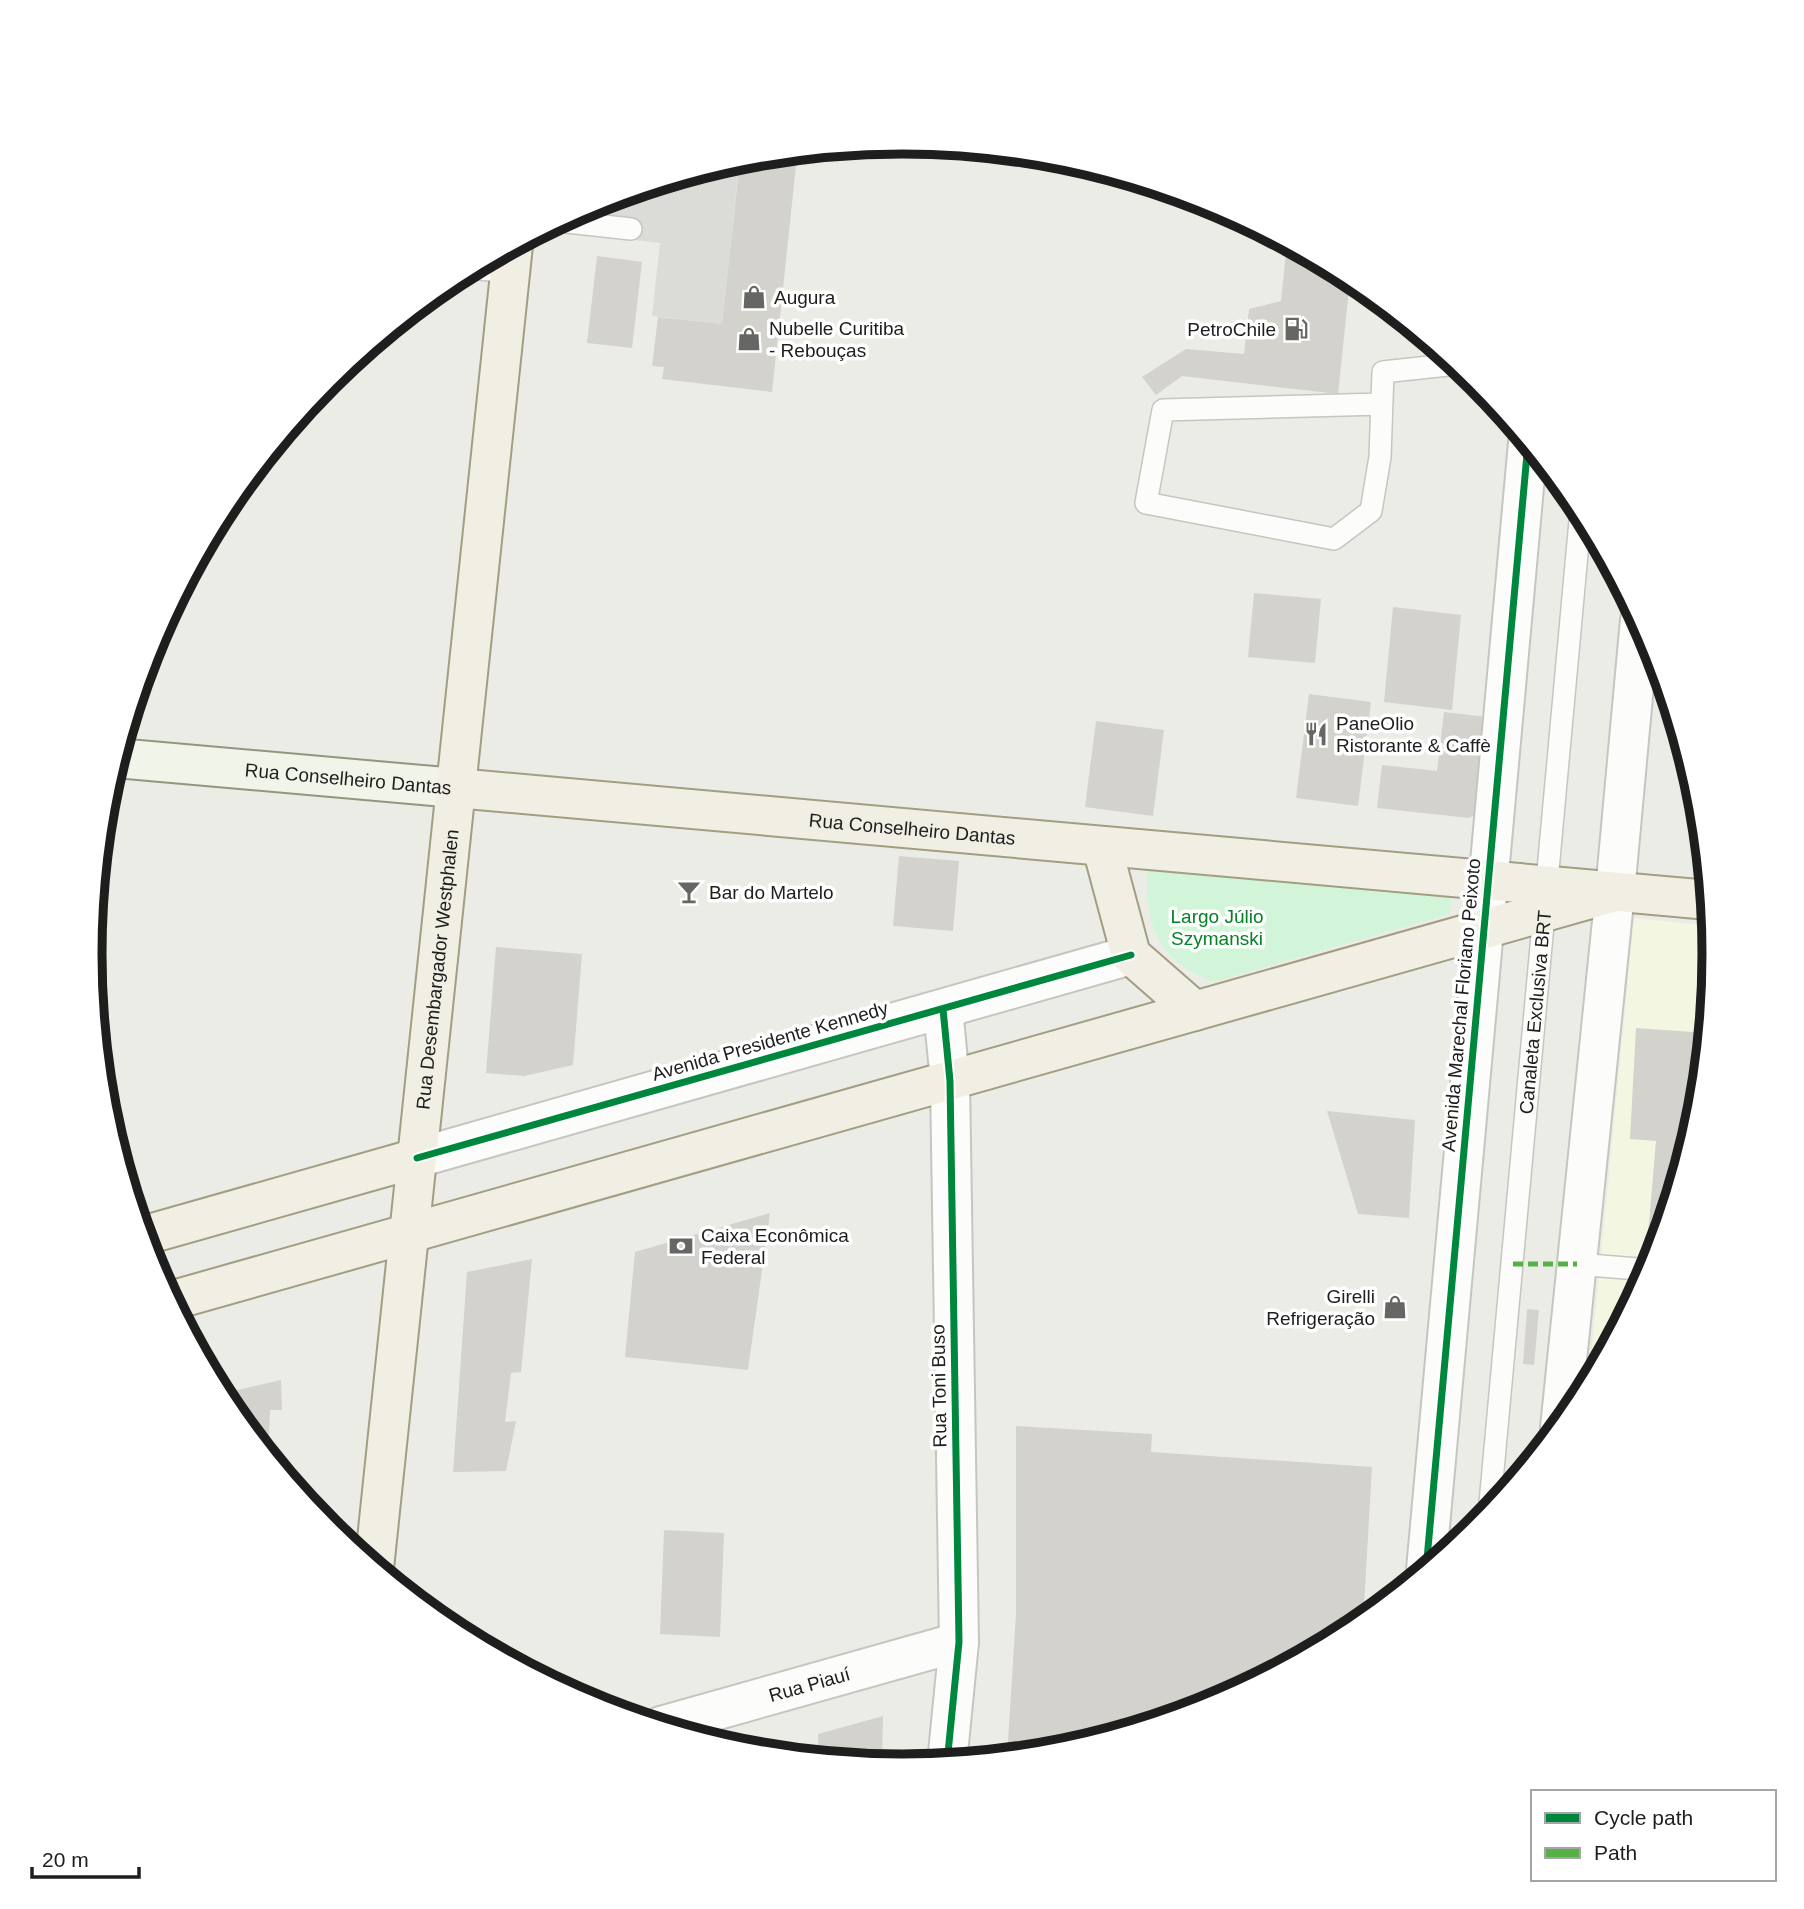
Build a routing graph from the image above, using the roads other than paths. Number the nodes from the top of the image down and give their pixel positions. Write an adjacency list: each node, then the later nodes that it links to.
1 (578, 223): 2 (lane)
2 (631, 229)
3 (512, 259): 10 (main road, Rua Desembargador Westphalen)
4 (1444, 365): 5 (lane)
5 (1381, 404): 5 (lane)
6 (1527, 455): 12 (street, Avenida Marechal Floriano Peixoto)
7 (1579, 528): 14 (lane, Canaleta Exclusiva BRT)
8 (1638, 640): 13 (street)
9 (126, 759): 10 (main road, Rua Conselheiro Dantas)
10 (456, 788): 11 (main road, Rua Conselheiro Dantas); 21 (main road, Rua Desembargador Westphalen)
11 (1102, 846): 12 (main road, Rua Conselheiro Dantas); 17 (main road)
12 (1488, 881): 14 (main road, Rua Conselheiro Dantas); 16 (street, Avenida Marechal Floriano Peixoto)
13 (1615, 892): 14 (main road, Rua Conselheiro Dantas); 15 (main road, Rua Conselheiro Dantas); 24 (street)
14 (1546, 898): 16 (main road); 28 (lane, Canaleta Exclusiva BRT)
15 (1701, 899)
16 (1484, 928): 19 (main road); 30 (street, Avenida Marechal Floriano Peixoto)
17 (1130, 955): 18 (street, Avenida Presidente Kennedy); 19 (main road)
18 (943, 1009): 20 (street, Rua Toni Buso); 21 (street, Avenida Presidente Kennedy)
19 (1195, 1011): 20 (main road)
20 (950, 1081): 22 (main road); 31 (street, Rua Toni Buso)
21 (417, 1158): 22 (main road, Rua Desembargador Westphalen); 23 (main road, Avenida Presidente Kennedy)
22 (410, 1232): 26 (main road); 29 (main road, Rua Desembargador Westphalen)
23 (152, 1233)
24 (1577, 1264): 25 (lane); 27 (street)
25 (1638, 1269)
26 (179, 1298)
27 (1562, 1407)
28 (1491, 1496)
29 (375, 1557)
30 (1427, 1558)
31 (959, 1642): 32 (street, Rua Piauí); 33 (street, Rua Toni Buso)
32 (676, 1722)
33 (948, 1753)

